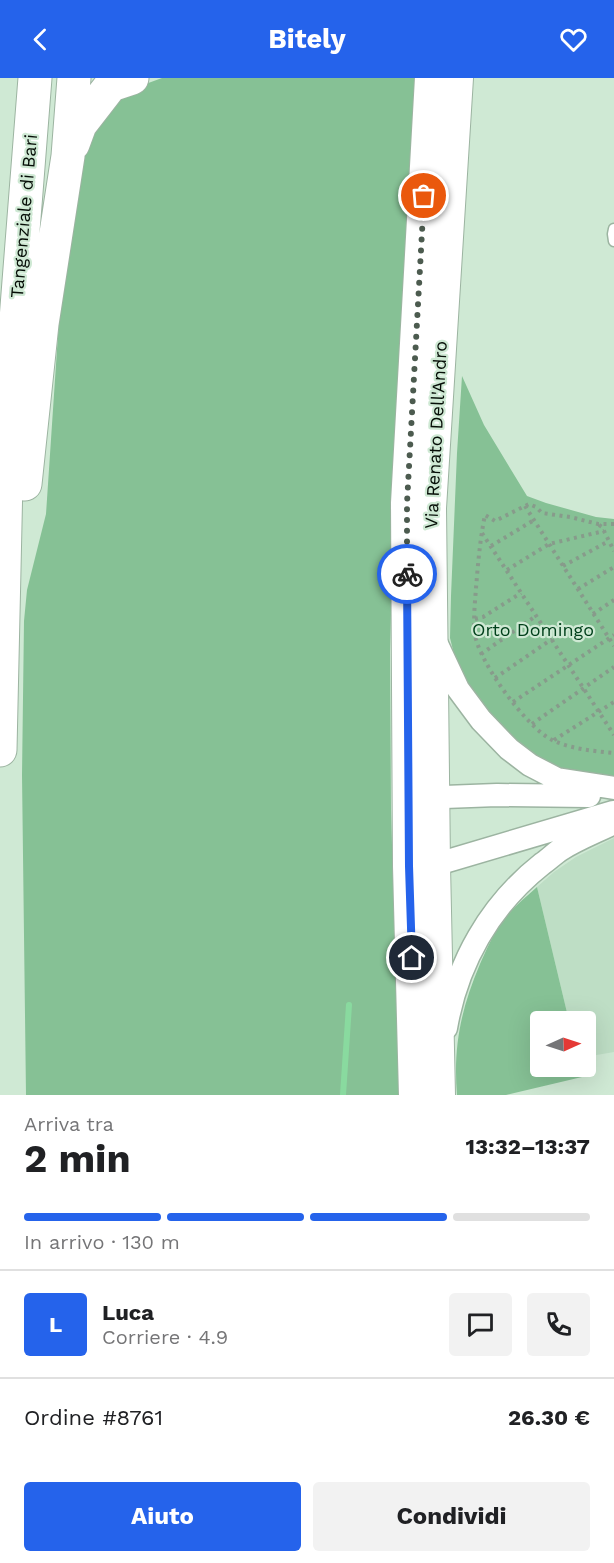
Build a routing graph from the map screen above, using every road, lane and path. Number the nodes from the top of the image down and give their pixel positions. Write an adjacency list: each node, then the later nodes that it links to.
1 (35, 78): 19 (highway, Tangenziale di Bari)
2 (74, 78): 6 (highway)
3 (132, 78): 6 (highway)
4 (431, 78): 49 (street, Via Renato Dell'Andro)
5 (458, 78): 29 (street, Via Renato Dell'Andro)
6 (68, 156): 19 (highway)
7 (614, 229): 8 (lane)
8 (614, 241)
9 (525, 506): 10 (path); 11 (path); 14 (path)
10 (534, 520): 16 (path); 17 (path)
11 (598, 524): 12 (path); 13 (path)
12 (614, 524)
13 (604, 531): 15 (path); 16 (path)
14 (482, 532): 17 (path); 28 (path)
15 (609, 541): 18 (path); 20 (path)
16 (549, 544): 20 (path); 22 (path)
17 (490, 546): 22 (path)
18 (614, 551)
19 (4, 563): 45 (highway, Tangenziale di Bari)
20 (563, 566): 23 (path)
21 (614, 567): 23 (path)
22 (507, 570): 24 (path)
23 (578, 589): 26 (path)
24 (521, 593): 27 (path); 28 (path)
25 (614, 600): 26 (path)
26 (593, 614): 31 (path)
27 (536, 616): 32 (path); 34 (path)
28 (475, 619): 34 (path)
29 (431, 631): 47 (street); 49 (street, Via Renato Dell'Andro)
30 (614, 635): 31 (path)
31 (609, 638): 33 (path); 35 (path)
32 (552, 639): 35 (path); 37 (path)
33 (614, 646)
34 (481, 654): 37 (path)
35 (568, 665): 38 (path); 39 (path)
36 (614, 667): 38 (path)
37 (495, 678): 39 (path)
38 (584, 688): 41 (path); 42 (path)
39 (513, 702): 42 (path)
40 (614, 702): 41 (path)
41 (599, 712): 43 (path); 44 (path)
42 (532, 724): 44 (path)
43 (614, 733)
44 (553, 740): 46 (path)
45 (0, 750)
46 (614, 753)
47 (614, 788)
48 (614, 796): 49 (street)
49 (421, 797): 52 (street, Via Renato Dell'Andro)
50 (614, 812): 52 (street)
51 (614, 823): 53 (street)
52 (422, 866): 53 (street); 54 (street)
53 (439, 1085)
54 (415, 1095)

